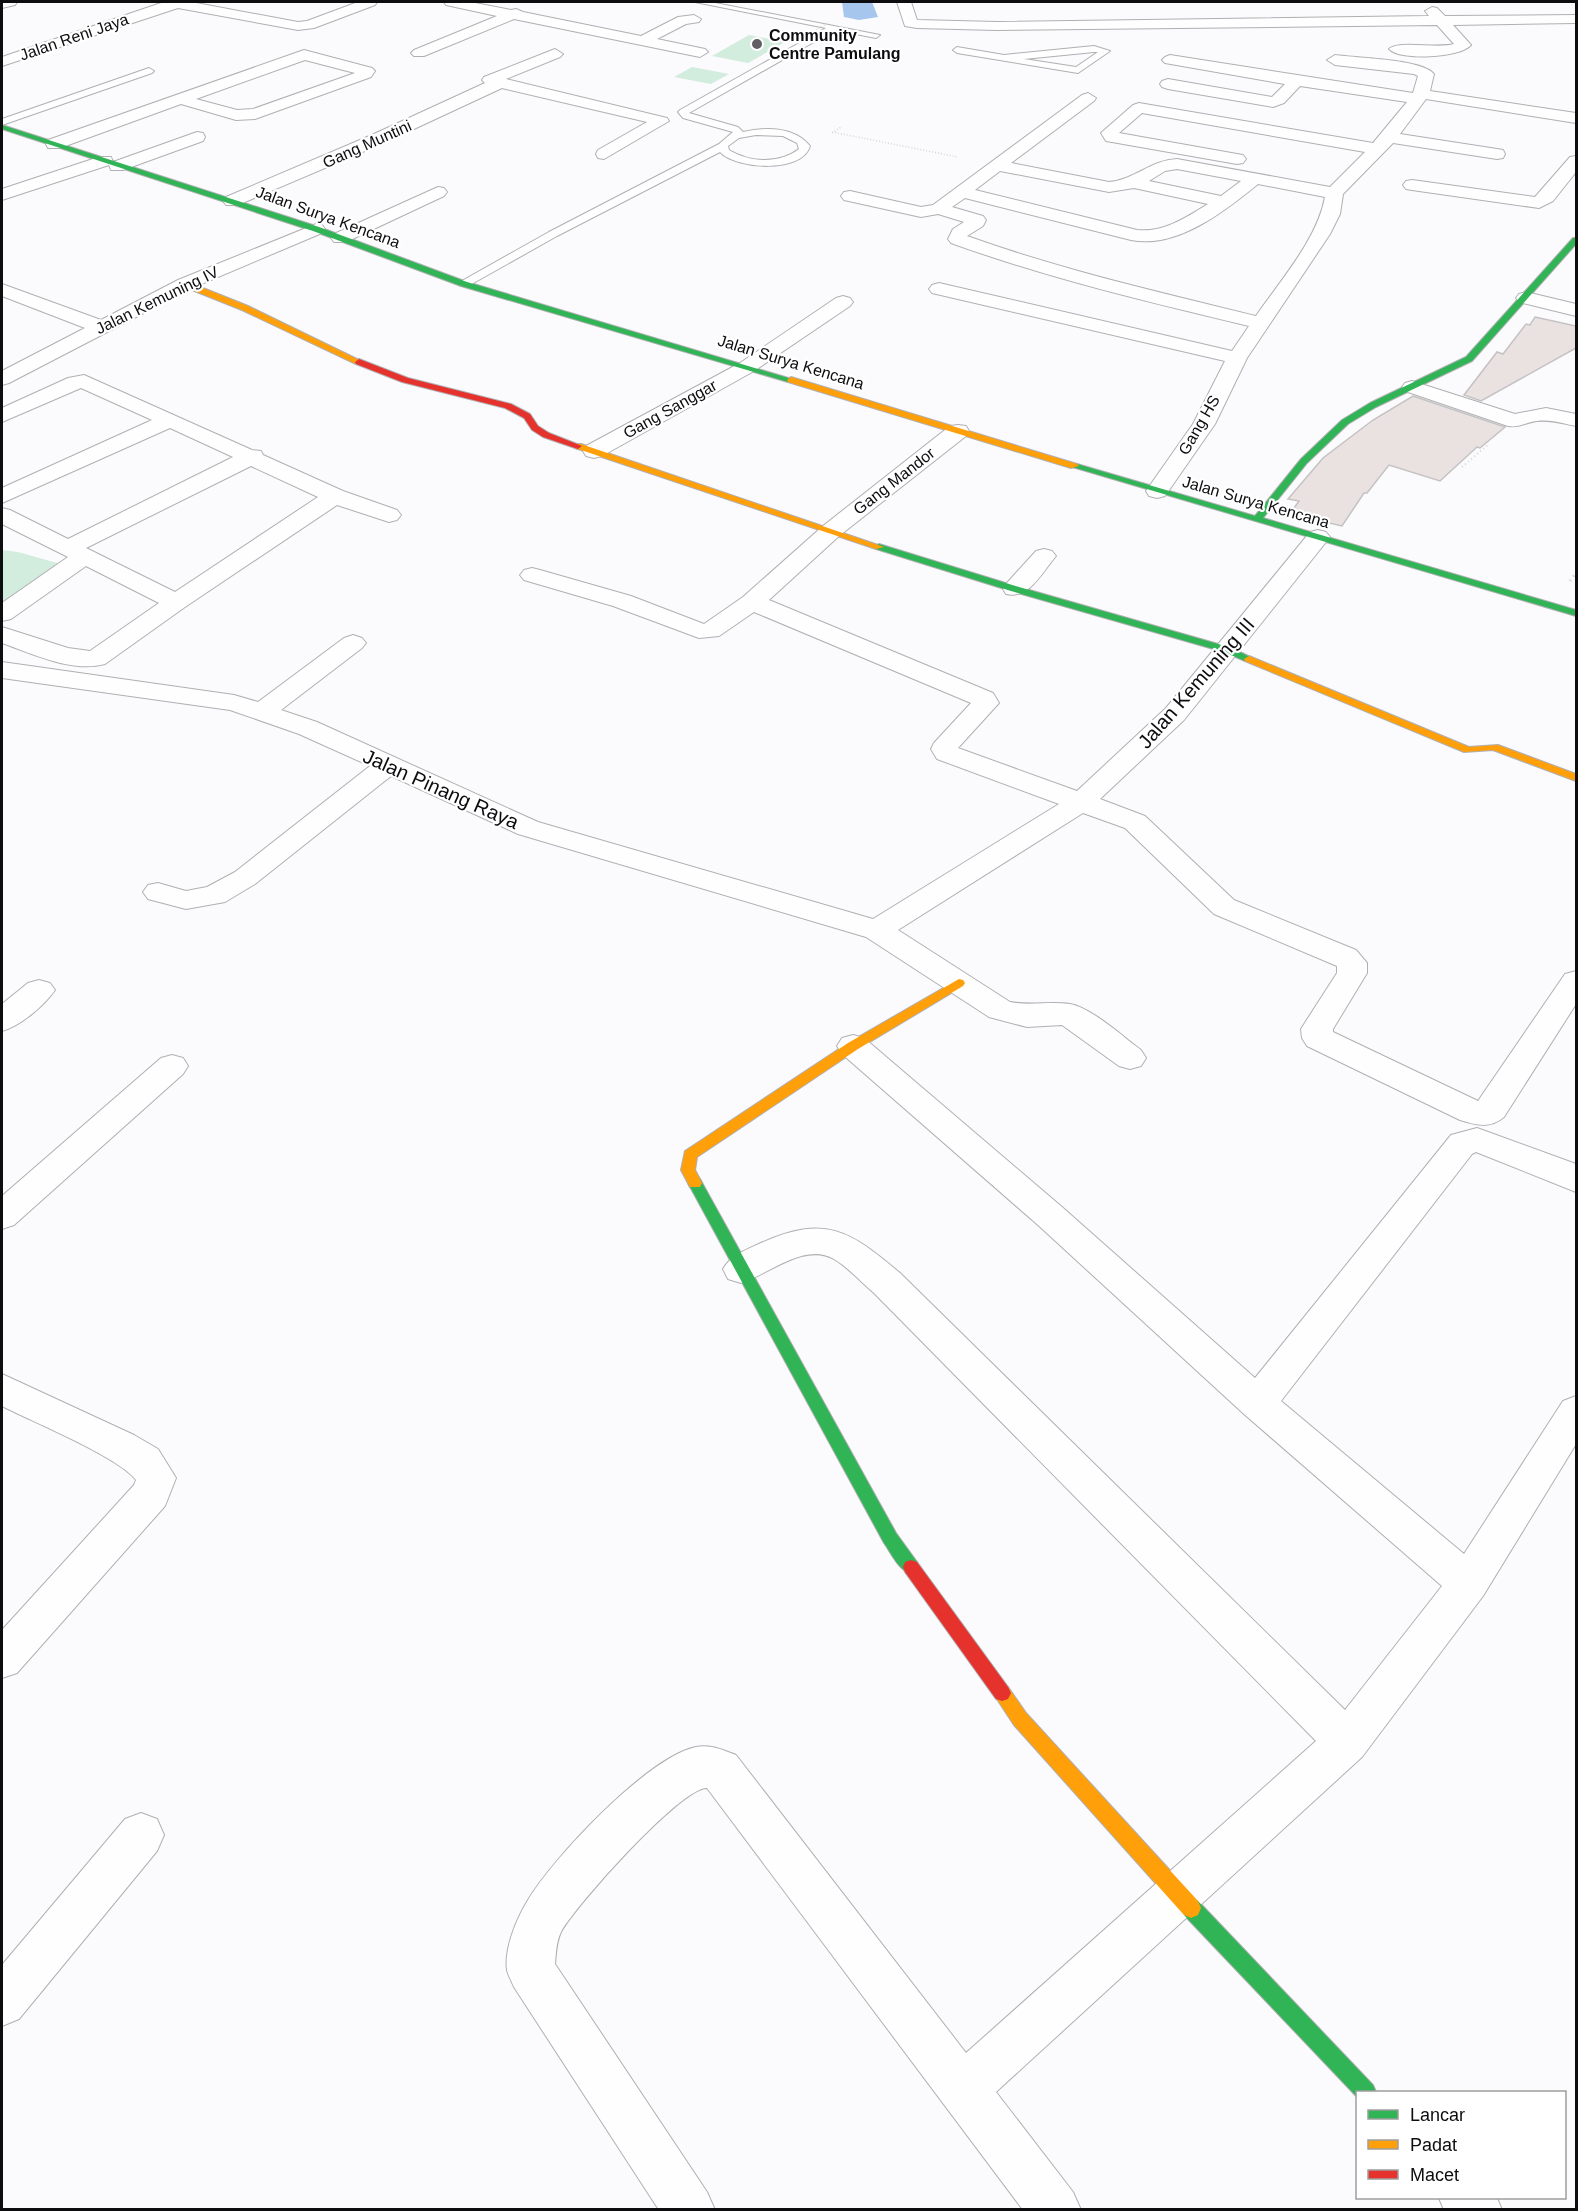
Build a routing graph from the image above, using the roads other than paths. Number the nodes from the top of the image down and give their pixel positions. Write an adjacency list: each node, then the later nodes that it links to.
1 (10, 2): 8 (street)
2 (176, 2): 3 (street); 37 (street, Jalan Reni Jaya)
3 (370, 2)
4 (451, 2): 15 (street)
5 (699, 2): 22 (lane)
6 (904, 2): 24 (street)
7 (1424, 2): 19 (street)
8 (2, 4)
9 (534, 6): 15 (street)
10 (1337, 8): 20 (street)
11 (1521, 8): 18 (street)
12 (1071, 9): 23 (street)
13 (1252, 9): 21 (street)
14 (991, 10): 24 (street)
15 (513, 14): 25 (street); 32 (street)
16 (694, 19): 27 (street)
17 (1576, 19): 18 (street)
18 (1533, 20): 19 (street)
19 (1441, 21): 20 (street); 29 (street)
20 (1348, 22): 21 (street)
21 (1261, 23): 23 (street)
22 (831, 25): 26 (lane); 50 (lane)
23 (1078, 25): 24 (street)
24 (997, 26)
25 (606, 34): 27 (street); 28 (street)
26 (876, 35)
27 (642, 41): 31 (street)
28 (578, 45)
29 (1397, 49)
30 (957, 50): 34 (lane)
31 (700, 52)
32 (419, 53)
33 (555, 54): 40 (street)
34 (1005, 58): 34 (lane)
35 (1170, 60): 39 (street)
36 (1335, 60): 42 (street)
37 (2, 62)
38 (149, 71): 46 (lane)
39 (1296, 81): 41 (street); 42 (street)
40 (499, 83): 54 (street); 69 (street, Gang Muntini)
41 (1168, 84)
42 (1419, 96): 45 (street); 51 (street)
43 (1088, 98): 59 (street)
44 (180, 99): 44 (street); 52 (street)
45 (1576, 118)
46 (2, 122)
47 (2, 127): 52 (street, Jalan Surya Kencana)
48 (1274, 131): 48 (street); 51 (street)
49 (197, 136): 58 (street)
50 (736, 136): 53 (lane); 57 (lane)
51 (1383, 143): 55 (street); 66 (street)
52 (54, 144): 58 (street, Jalan Surya Kencana)
53 (723, 146): 57 (lane); 60 (lane)
54 (604, 154)
55 (1497, 154)
56 (1576, 161): 63 (street)
57 (748, 162): 60 (lane)
58 (111, 163): 67 (street); 69 (street, Jalan Surya Kencana)
59 (998, 166): 62 (street); 64 (street)
60 (672, 174): 76 (lane)
61 (1254, 178): 62 (street); 66 (street); 70 (street)
62 (1135, 183): 70 (street)
63 (1412, 185)
64 (960, 191): 70 (street); 71 (street)
65 (438, 192): 73 (street)
66 (1334, 193): 82 (street, Gang HS)
67 (2, 195)
68 (850, 196): 71 (street)
69 (232, 201): 72 (street, Jalan Surya Kencana)
70 (1226, 202)
71 (938, 209): 82 (street)
72 (316, 229): 73 (street, Jalan Surya Kencana); 75 (street, Jalan Kemuning IV)
73 (340, 238): 76 (street, Jalan Surya Kencana)
74 (1576, 240): 79 (street)
75 (185, 284): 83 (street, Jalan Kemuning IV); 93 (street)
76 (464, 284): 85 (street, Jalan Surya Kencana)
77 (939, 288): 84 (street)
78 (2, 290): 83 (street)
79 (1526, 298): 81 (street); 87 (street)
80 (843, 302): 85 (street, Gang Sanggar)
81 (1576, 310)
82 (1261, 323): 84 (street, Gang HS)
83 (101, 327): 86 (street, Jalan Kemuning IV)
84 (1237, 358): 95 (street, Gang HS)
85 (747, 367): 92 (street, Jalan Surya Kencana); 93 (street, Gang Sanggar)
86 (9, 375): 88 (street)
87 (1412, 387): 91 (street); 100 (street)
88 (56, 390): 89 (street); 90 (street)
89 (2, 416)
90 (170, 420): 94 (street); 96 (street)
91 (1576, 420)
92 (958, 431): 95 (street, Jalan Surya Kencana); 101 (street, Gang Mandor)
93 (594, 451): 101 (street)
94 (253, 456): 97 (street); 103 (street)
95 (1157, 491): 100 (street, Jalan Surya Kencana)
96 (2, 496)
97 (335, 496): 99 (street); 107 (street)
98 (2, 515): 103 (street)
99 (389, 515)
100 (1258, 519): 102 (street, Jalan Surya Kencana)
101 (831, 531): 106 (street); 108 (street, Gang Mandor)
102 (1318, 537): 109 (street, Jalan Surya Kencana); 113 (street, Jalan Kemuning III)
103 (76, 552): 107 (street); 110 (street)
104 (1044, 556): 106 (street)
105 (532, 575): 108 (street, Gang Mandor)
106 (1015, 589): 113 (street)
107 (176, 602): 111 (street)
108 (752, 602): 118 (street)
109 (1576, 613)
110 (2, 614)
111 (2, 635)
112 (353, 643): 115 (street)
113 (1228, 650): 117 (street); 118 (street, Jalan Kemuning III)
114 (2, 670): 115 (street, Jalan Pinang Raya)
115 (262, 712): 116 (street, Jalan Pinang Raya)
116 (388, 765): 119 (street); 120 (street, Jalan Pinang Raya)
117 (1576, 778)
118 (1082, 801): 120 (street, Jalan Kemuning III); 121 (street)
119 (158, 892)
120 (877, 930): 122 (street, Jalan Pinang Raya)
121 (1576, 981)
122 (959, 983): 125 (street); 126 (street, Jalan Pinang Raya)
123 (39, 990): 124 (street)
124 (2, 1020)
125 (853, 1046): 130 (street); 132 (street)
126 (1130, 1058)
127 (172, 1066): 129 (street)
128 (1571, 1167): 132 (street)
129 (2, 1216)
130 (741, 1269): 136 (street); 138 (street)
131 (3, 1392): 135 (street)
132 (1257, 1403): 134 (street)
133 (1576, 1412): 134 (street)
134 (1468, 1583): 136 (street)
135 (2, 1659)
136 (1347, 1742): 138 (street)
137 (141, 1835): 139 (street)
138 (1178, 1894): 140 (street); 141 (street)
139 (2, 2002)
140 (962, 2090): 142 (street); 143 (street)
141 (1365, 2091)
142 (689, 2210)
143 (1055, 2210)

